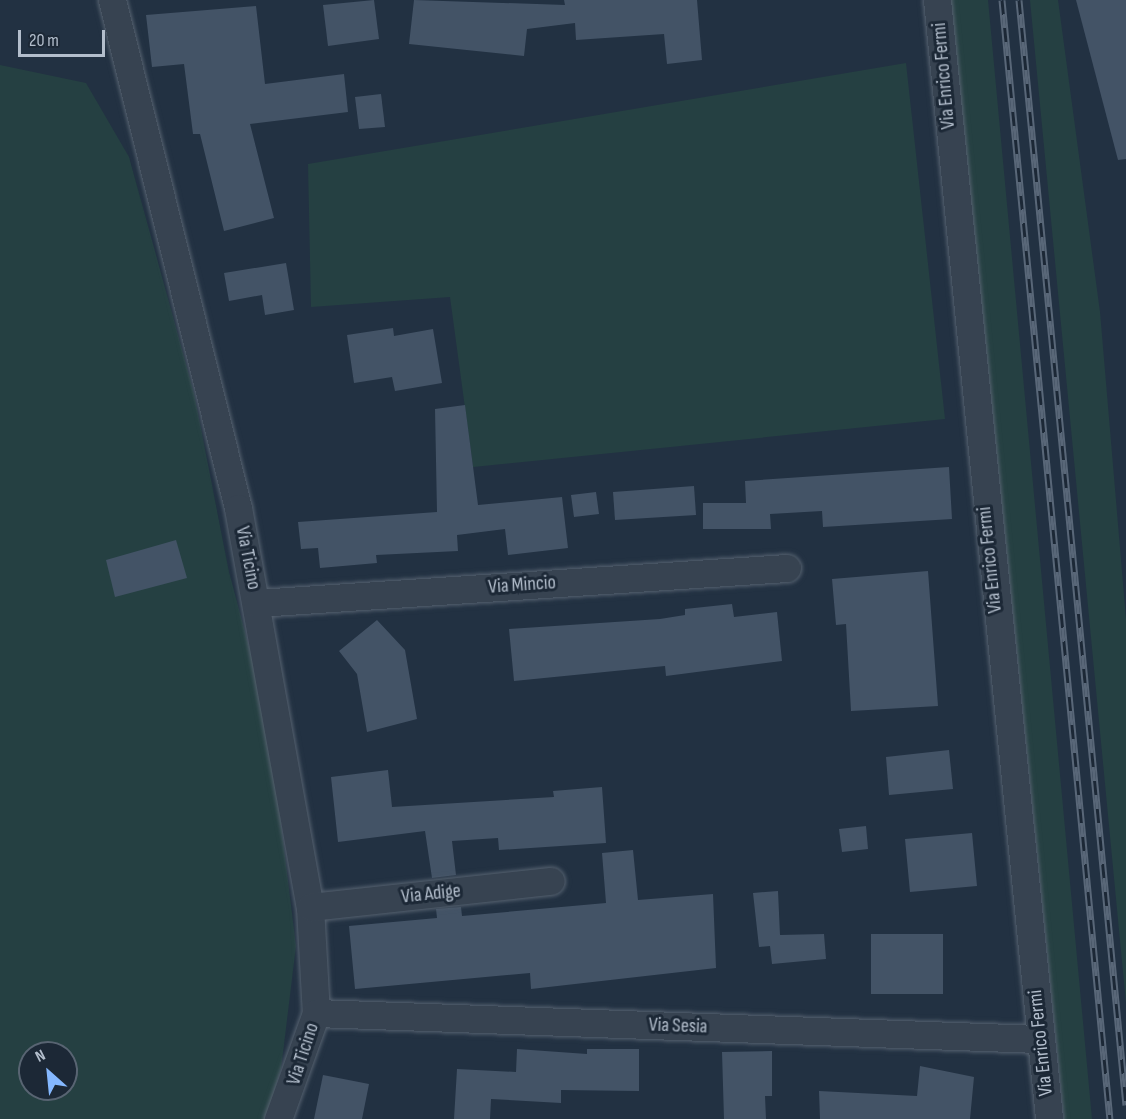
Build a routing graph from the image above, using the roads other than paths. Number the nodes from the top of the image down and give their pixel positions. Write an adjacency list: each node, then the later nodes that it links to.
1 (112, 0): 4 (street, Via Ticino)
2 (937, 0): 8 (street, Via Enrico Fermi)
3 (787, 568): 4 (street, Via Mincio)
4 (257, 603): 6 (street, Via Ticino)
5 (551, 881): 6 (street, Via Adige)
6 (310, 907): 7 (street, Via Ticino)
7 (316, 1013): 8 (street, Via Sesia); 9 (street, Via Ticino)
8 (1041, 1039): 10 (street, Via Enrico Fermi)
9 (278, 1119)
10 (1049, 1119)

